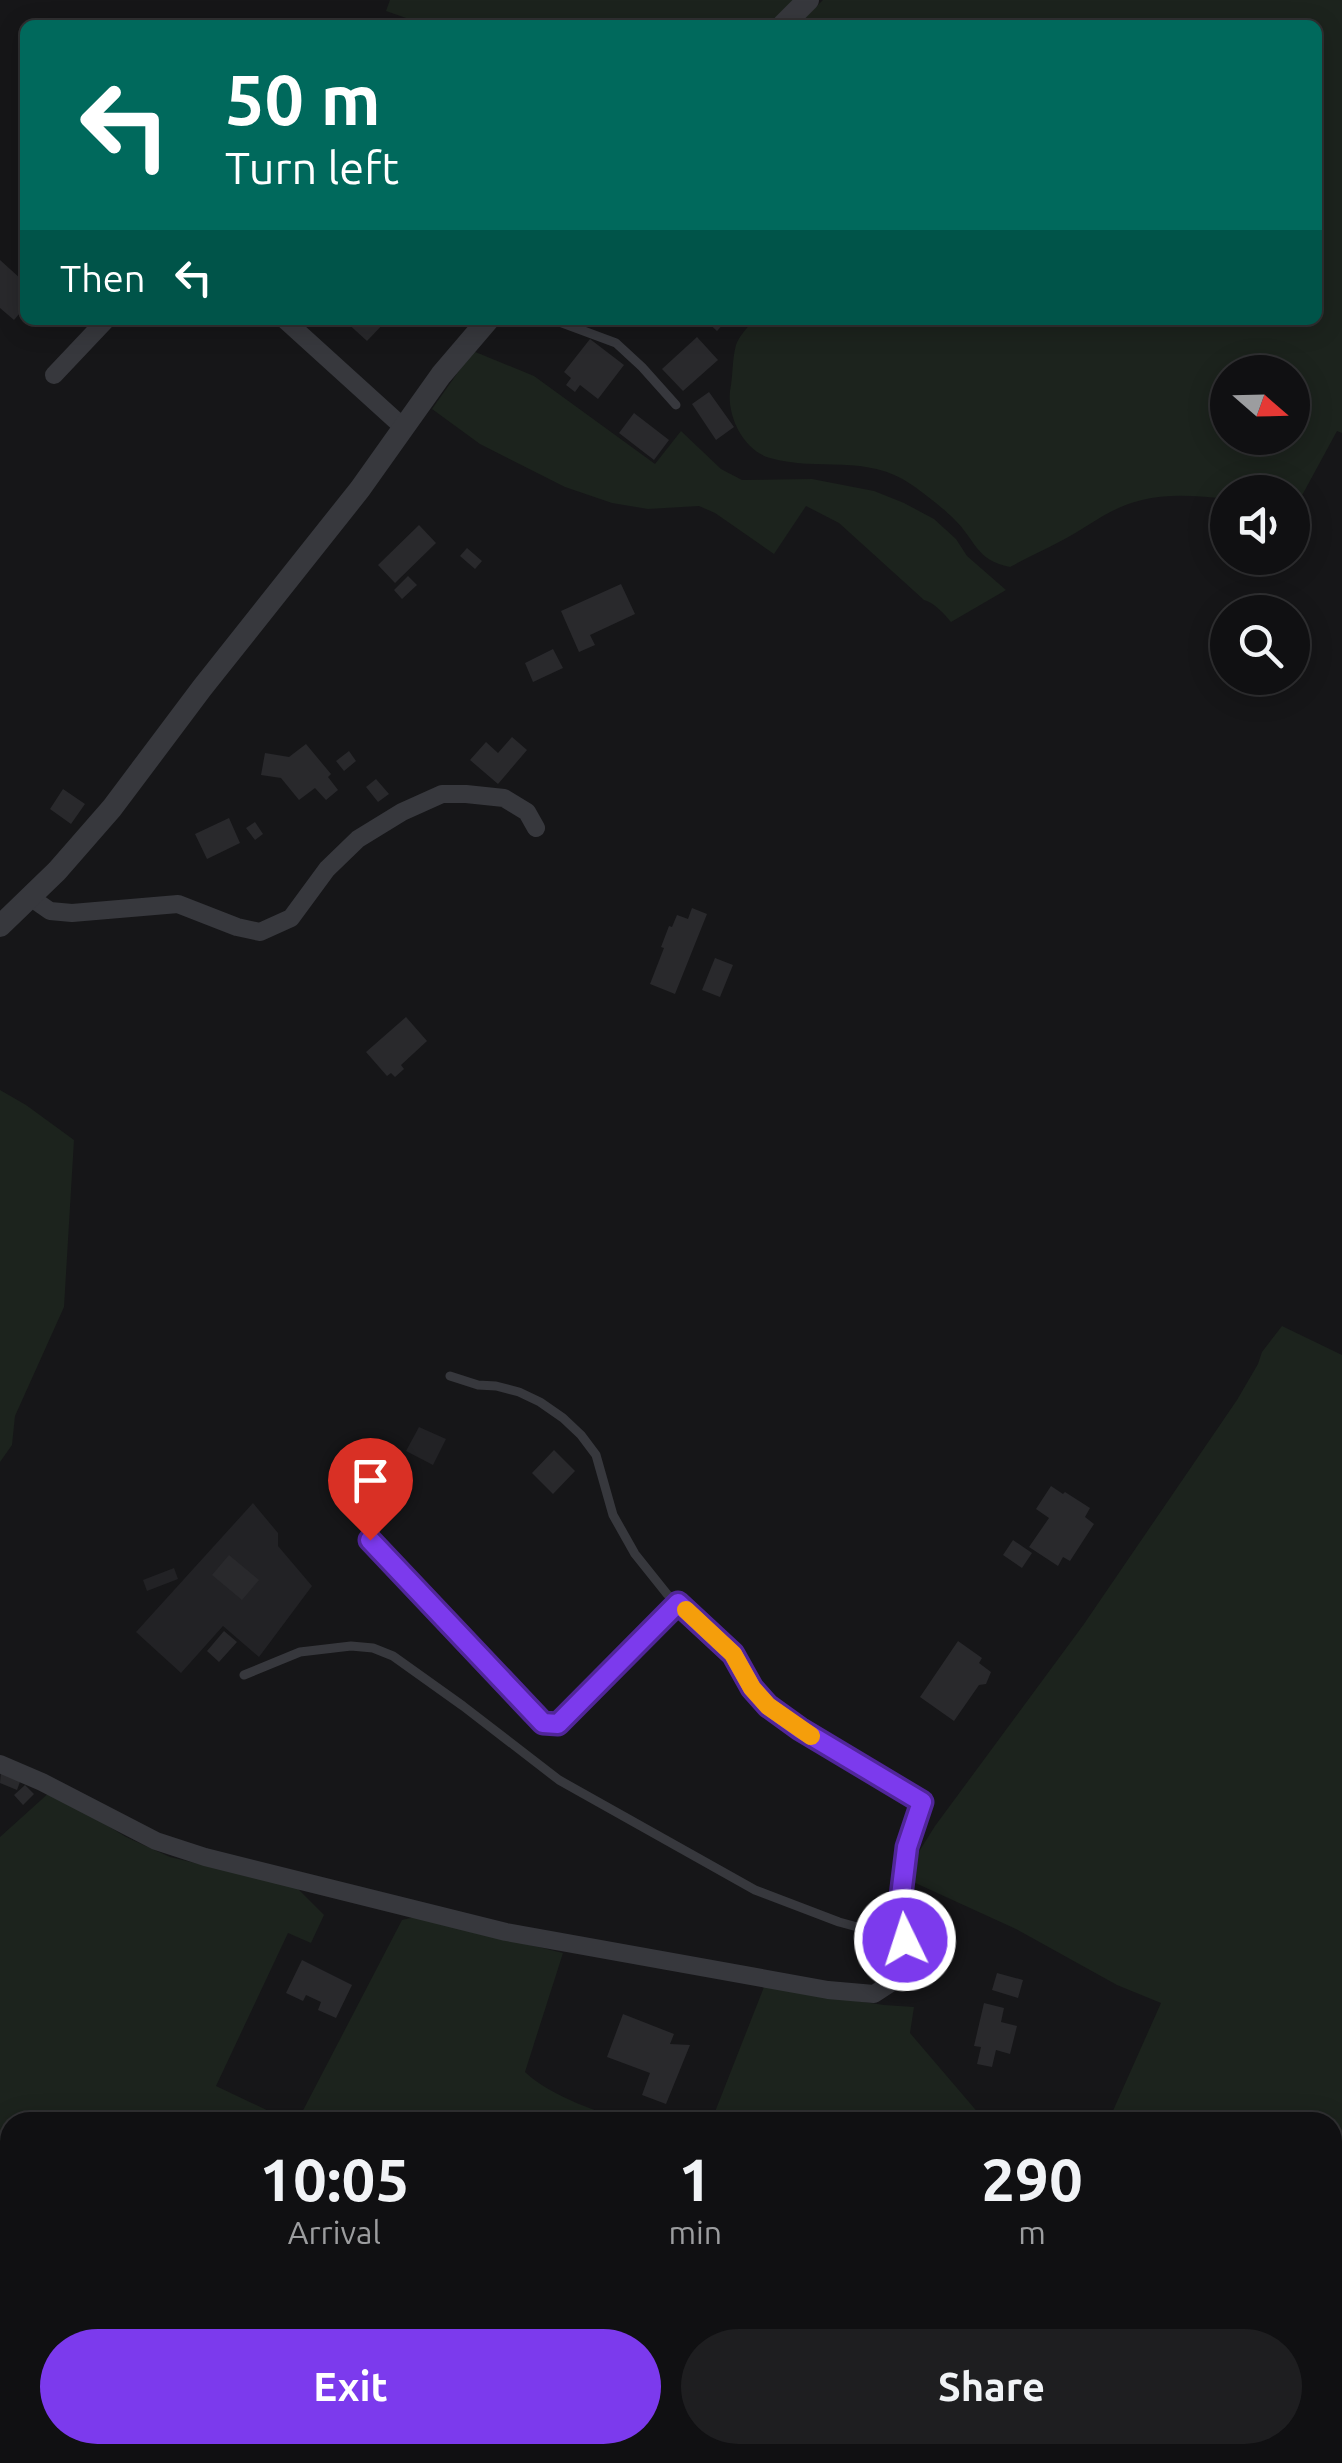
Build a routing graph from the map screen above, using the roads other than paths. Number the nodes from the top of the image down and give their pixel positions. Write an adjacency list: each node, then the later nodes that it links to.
1 (808, 0): 2 (street)
2 (789, 20)
3 (101, 325): 7 (street)
4 (291, 325): 9 (street)
5 (484, 325): 9 (street)
6 (567, 325): 8 (lane)
7 (54, 374)
8 (676, 405)
9 (404, 428): 11 (street)
10 (536, 828): 11 (street)
11 (30, 898): 12 (street)
12 (0, 926)
13 (450, 1376): 15 (lane)
14 (395, 1488): 15 (lane)
15 (678, 1603): 18 (lane)
16 (244, 1675): 19 (lane)
17 (0, 1764): 19 (street)
18 (922, 1802): 19 (street)
19 (905, 1940)

